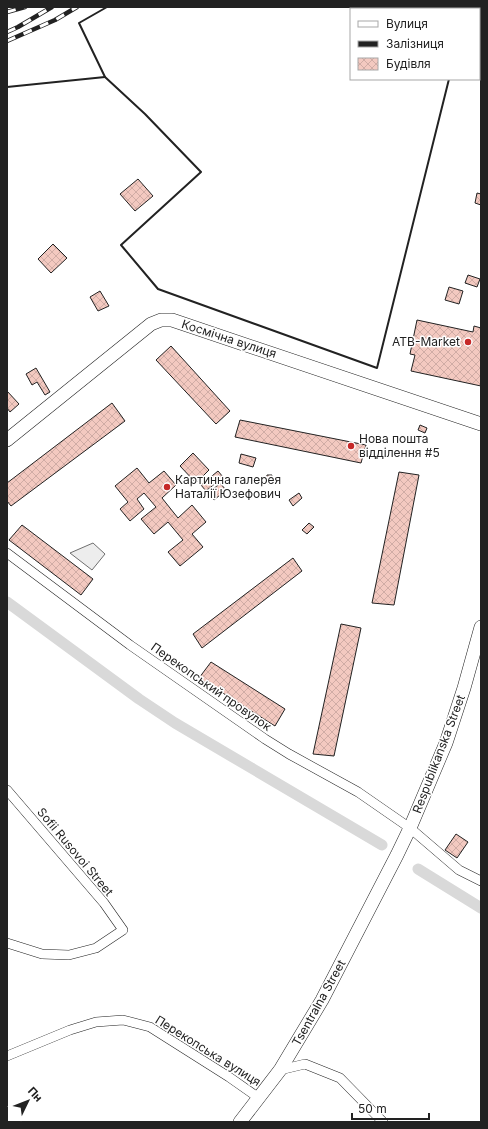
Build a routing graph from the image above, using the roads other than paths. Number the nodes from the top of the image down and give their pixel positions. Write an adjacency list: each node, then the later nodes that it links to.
1 (481, 424): 2 (main road, Космічна вулиця)
2 (7, 440)
3 (7, 553): 6 (street, Перекопський провулок)
4 (481, 627): 6 (main road, Respublikanska Street)
5 (7, 790): 9 (street, Sofii Rusovoi Street)
6 (410, 828): 7 (main road, Respublikanska Street); 8 (street, Перекопський провулок)
7 (386, 878): 11 (main road, Tsentralna Street)
8 (481, 882)
9 (7, 943)
10 (7, 1056): 12 (street, Перекопська вулиця)
11 (280, 1070): 12 (main road, Tsentralna Street); 14 (street)
12 (259, 1098): 13 (main road, Tsentralna Street)
13 (240, 1122)
14 (384, 1122)

